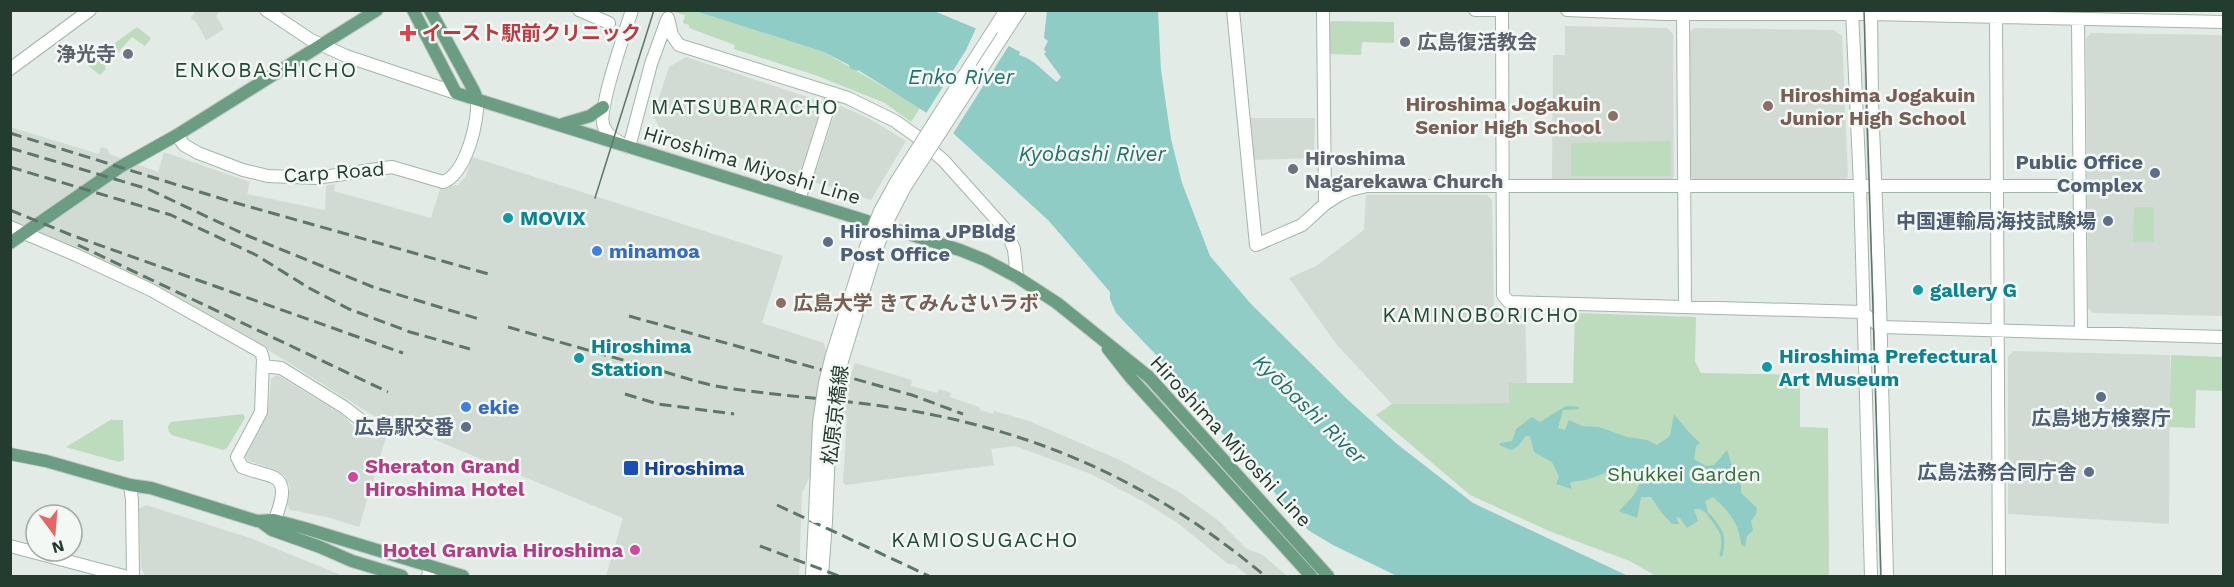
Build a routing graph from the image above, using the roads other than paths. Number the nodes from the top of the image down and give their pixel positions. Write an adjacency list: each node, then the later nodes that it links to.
1 (90, 10): 27 (street)
2 (266, 10): 26 (street)
3 (377, 10): 26 (main road)
4 (413, 10): 28 (main road)
5 (430, 10): 30 (main road)
6 (579, 10): 23 (street)
7 (633, 10): 31 (street)
8 (1006, 10): 25 (street, 松原京橋線)
9 (1020, 10): 25 (street, 松原京橋線)
10 (1233, 10): 42 (street)
11 (1323, 10): 42 (street)
12 (1475, 10): 13 (street)
13 (1494, 10)
14 (1502, 10): 35 (street)
15 (1567, 10): 16 (street)
16 (1683, 12): 18 (street); 36 (street)
17 (1871, 12): 18 (street); 20 (street); 38 (street)
18 (1852, 13): 37 (street)
19 (669, 14): 29 (street); 34 (street)
20 (1996, 14): 22 (street); 39 (street)
21 (2142, 16): 22 (street); 24 (street)
22 (2078, 20): 40 (street)
23 (609, 22)
24 (2223, 22)
25 (998, 33): 65 (street, 松原京橋線, bridge); 66 (street, 松原京橋線, bridge)
26 (322, 45): 28 (street); 33 (main road)
27 (10, 69)
28 (456, 93): 30 (main road, Hiroshima Miyoshi Line)
29 (833, 93): 41 (street); 46 (street)
30 (477, 99): 32 (main road, Hiroshima Miyoshi Line); 33 (street, Carp Road)
31 (603, 106): 32 (main road); 34 (street)
32 (562, 124): 34 (main road, Hiroshima Miyoshi Line)
33 (177, 135): 44 (main road)
34 (629, 147): 41 (main road, Hiroshima Miyoshi Line)
35 (1501, 186): 36 (street); 42 (street); 47 (street)
36 (1684, 186): 37 (street); 47 (street)
37 (1860, 186): 38 (street); 48 (street)
38 (1876, 186): 39 (street); 49 (street)
39 (1996, 186): 40 (street); 50 (street)
40 (2079, 186): 51 (street)
41 (799, 200): 46 (main road, Hiroshima Miyoshi Line)
42 (1325, 204)
43 (10, 227): 44 (street)
44 (25, 233): 45 (main road); 54 (street)
45 (10, 243)
46 (1017, 277): 52 (main road, Hiroshima Miyoshi Line)
47 (1685, 307): 48 (street)
48 (1862, 312): 49 (street); 69 (street)
49 (1881, 327): 50 (street); 70 (street)
50 (1998, 330): 51 (street); 71 (street)
51 (2081, 332): 53 (street)
52 (1101, 337): 67 (main road, Hiroshima Miyoshi Line); 68 (main road, Hiroshima Miyoshi Line)
53 (2223, 337)
54 (263, 366): 55 (street); 58 (street)
55 (362, 421)
56 (10, 454): 57 (main road)
57 (130, 485): 58 (main road); 62 (street)
58 (273, 525): 60 (main road); 63 (main road)
59 (10, 546): 61 (street)
60 (429, 572): 64 (main road)
61 (124, 576)
62 (133, 576)
63 (402, 576)
64 (462, 576)
65 (812, 576)
66 (822, 576)
67 (1311, 576)
68 (1328, 576)
69 (1871, 576)
70 (1887, 576)
71 (1999, 576)

